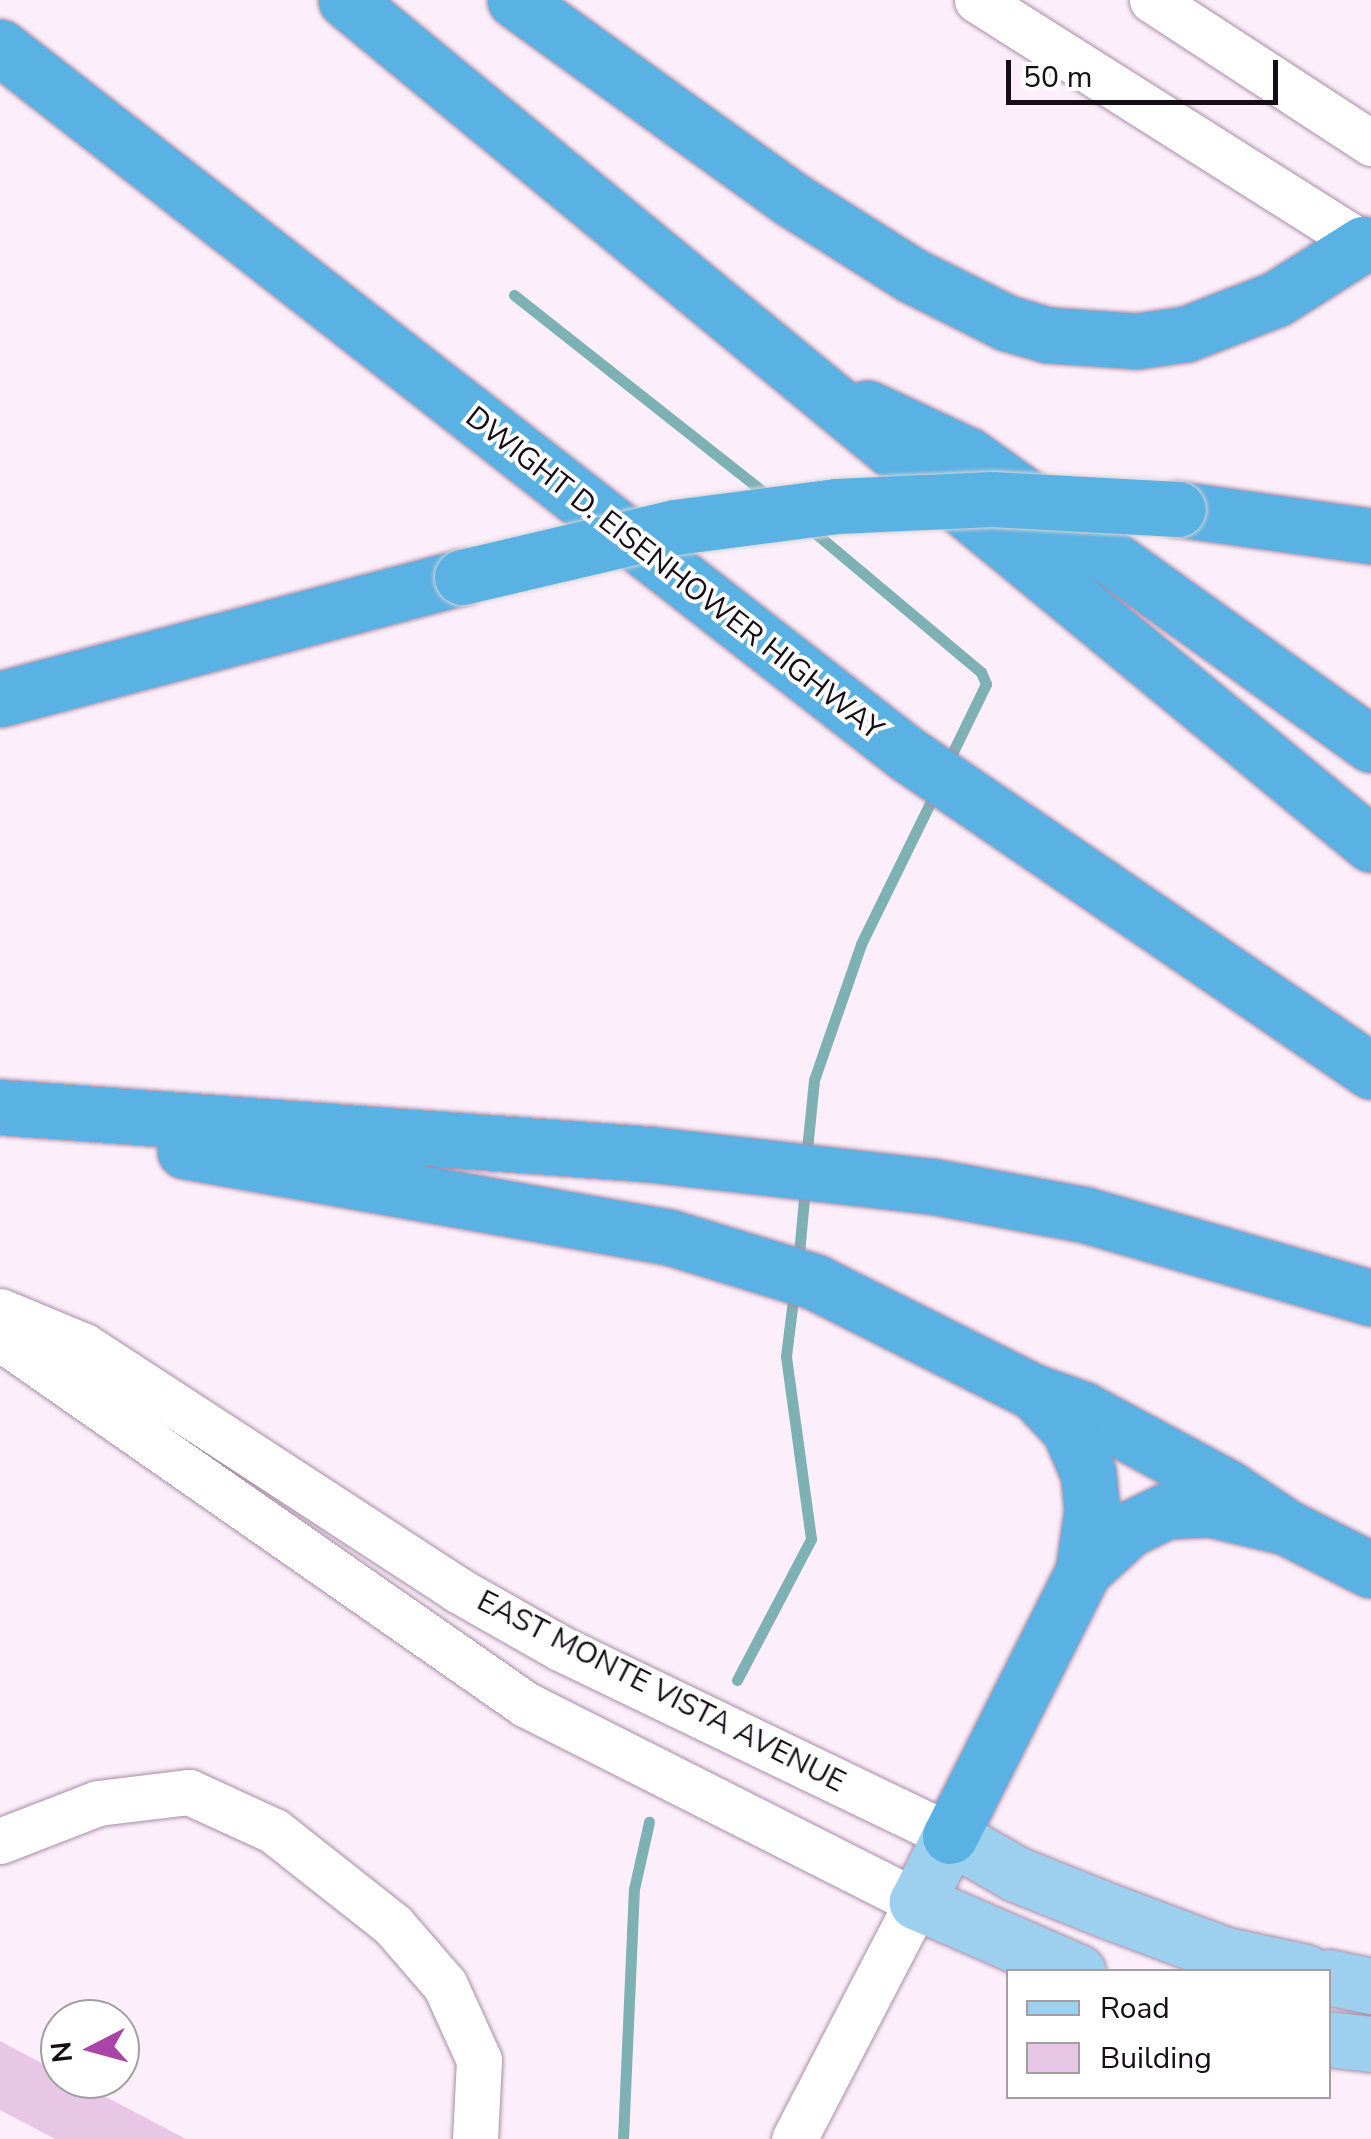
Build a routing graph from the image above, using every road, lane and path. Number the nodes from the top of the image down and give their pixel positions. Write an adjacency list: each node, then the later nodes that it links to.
1 (346, 0): 8 (highway)
2 (515, 0): 7 (highway)
3 (978, 0): 7 (street)
4 (1152, 0): 6 (street)
5 (0, 47): 13 (highway, DWIGHT D. EISENHOWER HIGHWAY)
6 (1371, 143)
7 (1368, 243)
8 (796, 376): 11 (highway); 12 (highway)
9 (1371, 536): 10 (highway, bridge)
10 (0, 699)
11 (1371, 744)
12 (1371, 844)
13 (1371, 1070)
14 (0, 1107): 16 (highway)
15 (0, 1116): 19 (highway)
16 (1371, 1298)
17 (0, 1312): 23 (street, EAST MONTE VISTA AVENUE)
18 (0, 1338): 25 (street, EAST MONTE VISTA AVENUE)
19 (1034, 1392): 20 (highway); 22 (highway)
20 (1286, 1527): 21 (highway); 22 (highway)
21 (1371, 1570)
22 (1083, 1571): 23 (highway)
23 (950, 1836): 25 (main road); 27 (main road, EAST MONTE VISTA AVENUE)
24 (0, 1840): 32 (street)
25 (917, 1902): 26 (main road, EAST MONTE VISTA AVENUE); 33 (street)
26 (1071, 1969)
27 (1291, 1969)
28 (1331, 1978): 29 (main road)
29 (1371, 1986)
30 (1331, 2039): 31 (main road)
31 (1371, 2044)
32 (475, 2139)
33 (794, 2139)

